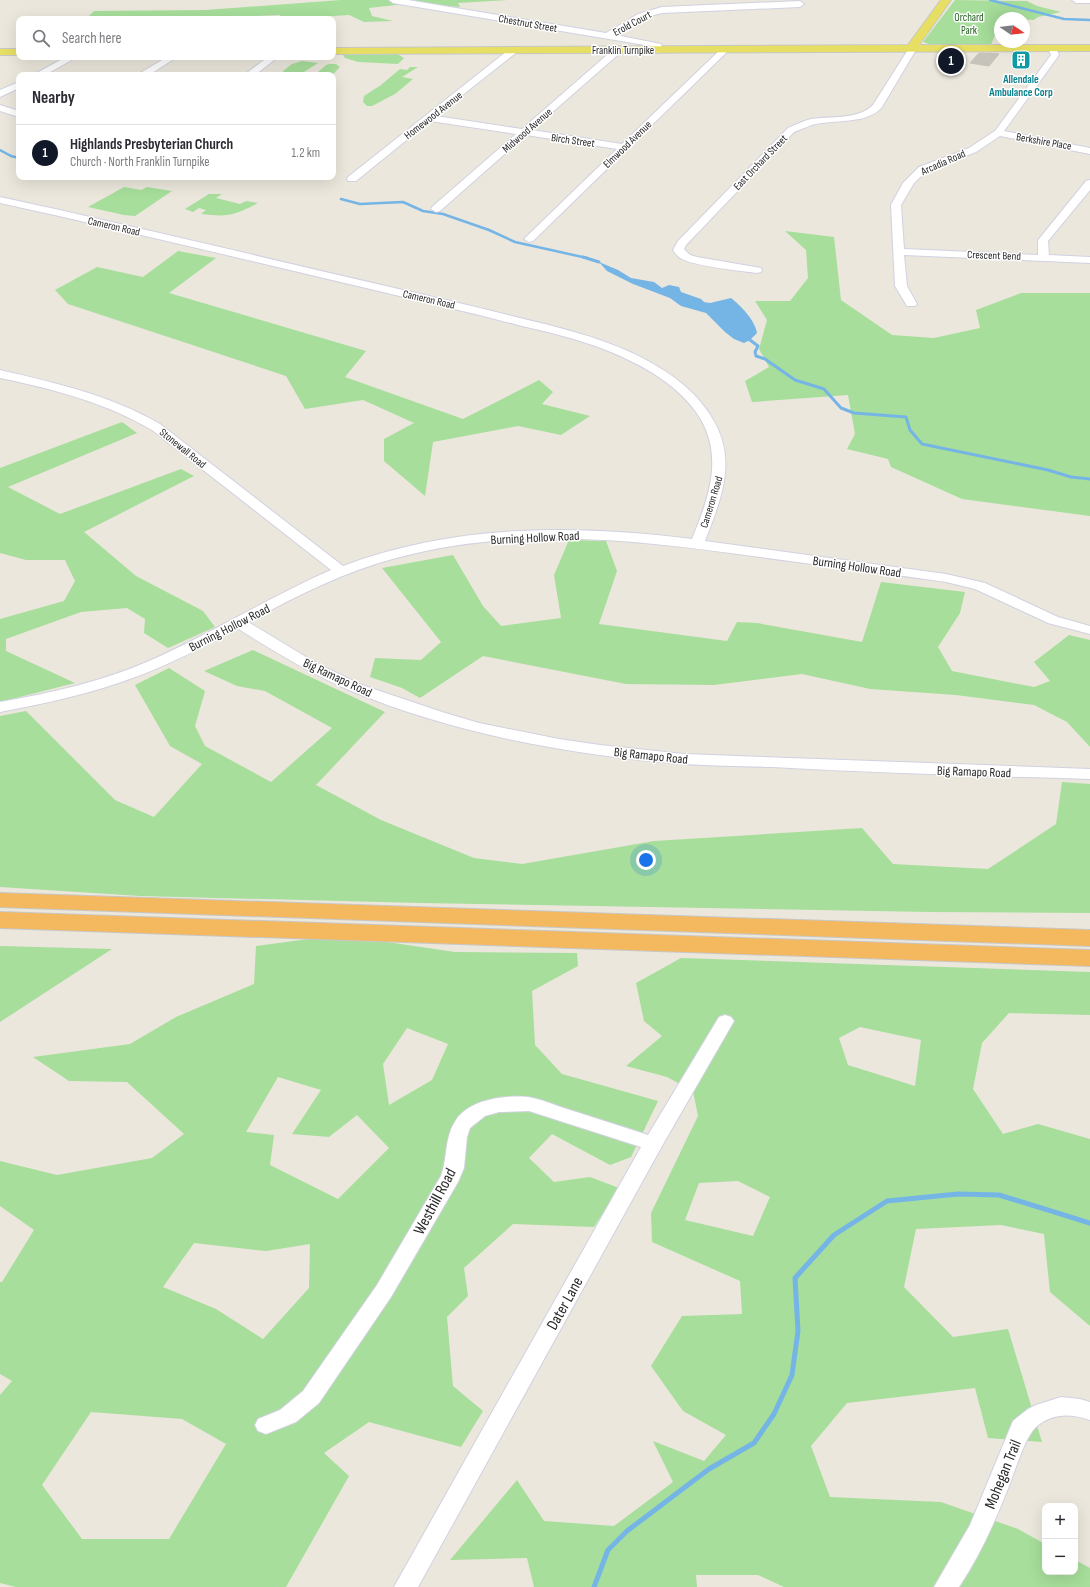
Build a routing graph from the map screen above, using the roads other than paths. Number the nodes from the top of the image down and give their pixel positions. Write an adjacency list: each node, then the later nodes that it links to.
1 (393, 0): 6 (street, Chestnut Street)
2 (946, 0): 7 (main road)
3 (1076, 0): 4 (street)
4 (1090, 0)
5 (800, 4): 6 (street, Erold Court)
6 (608, 36): 12 (street, Chestnut Street)
7 (914, 48): 8 (main road, Franklin Turnpike); 13 (main road, Franklin Turnpike); 40 (street, East Orchard Street)
8 (1052, 48): 9 (main road, Franklin Turnpike); 29 (street, Arcadia Road)
9 (1090, 48)
10 (514, 50): 11 (main road, Franklin Turnpike); 14 (main road, Franklin Turnpike); 27 (street, Homewood Avenue)
11 (618, 50): 12 (main road, Franklin Turnpike); 28 (street, Midwood Avenue)
12 (659, 50): 13 (main road, Franklin Turnpike)
13 (725, 50): 30 (street, Elmwood Avenue)
14 (336, 51)
15 (0, 52): 16 (main road)
16 (16, 52)
17 (67, 60): 20 (street)
18 (168, 60): 21 (street)
19 (270, 60): 22 (street)
20 (44, 72)
21 (147, 72)
22 (253, 72)
23 (16, 86): 24 (street)
24 (0, 94)
25 (0, 108): 26 (street)
26 (16, 113)
27 (428, 118): 28 (street, Birch Street); 32 (street, Homewood Avenue)
28 (524, 133): 30 (street, Birch Street); 35 (street, Midwood Avenue)
29 (998, 133): 31 (street, Berkshire Place); 37 (street, Arcadia Road)
30 (624, 148): 36 (street, Elmwood Avenue)
31 (1090, 151)
32 (352, 179)
33 (1090, 183): 38 (street)
34 (0, 200): 43 (street, Cameron Road)
35 (436, 209)
36 (529, 239)
37 (899, 252): 38 (street, Crescent Bend); 41 (street, Arcadia Road)
38 (1044, 257): 39 (street, Crescent Bend)
39 (1090, 260)
40 (757, 270)
41 (911, 304)
42 (0, 374): 44 (street, Stonewall Road)
43 (697, 544): 44 (street, Burning Hollow Road); 46 (street, Burning Hollow Road)
44 (341, 571): 45 (street, Burning Hollow Road)
45 (237, 622): 47 (street, Burning Hollow Road); 48 (street, Big Ramapo Road)
46 (1090, 630)
47 (0, 707)
48 (1090, 774)
49 (0, 900): 52 (highway)
50 (0, 920): 54 (highway)
51 (1090, 931): 52 (highway)
52 (975, 934): 53 (highway)
53 (1090, 938)
54 (1090, 958)
55 (725, 1021): 56 (street, Dater Lane)
56 (653, 1144): 58 (street, Westhill Road); 59 (street, Dater Lane)
57 (1090, 1410): 60 (street, Mohegan Trail)
58 (266, 1425)
59 (406, 1587)
60 (946, 1587)

